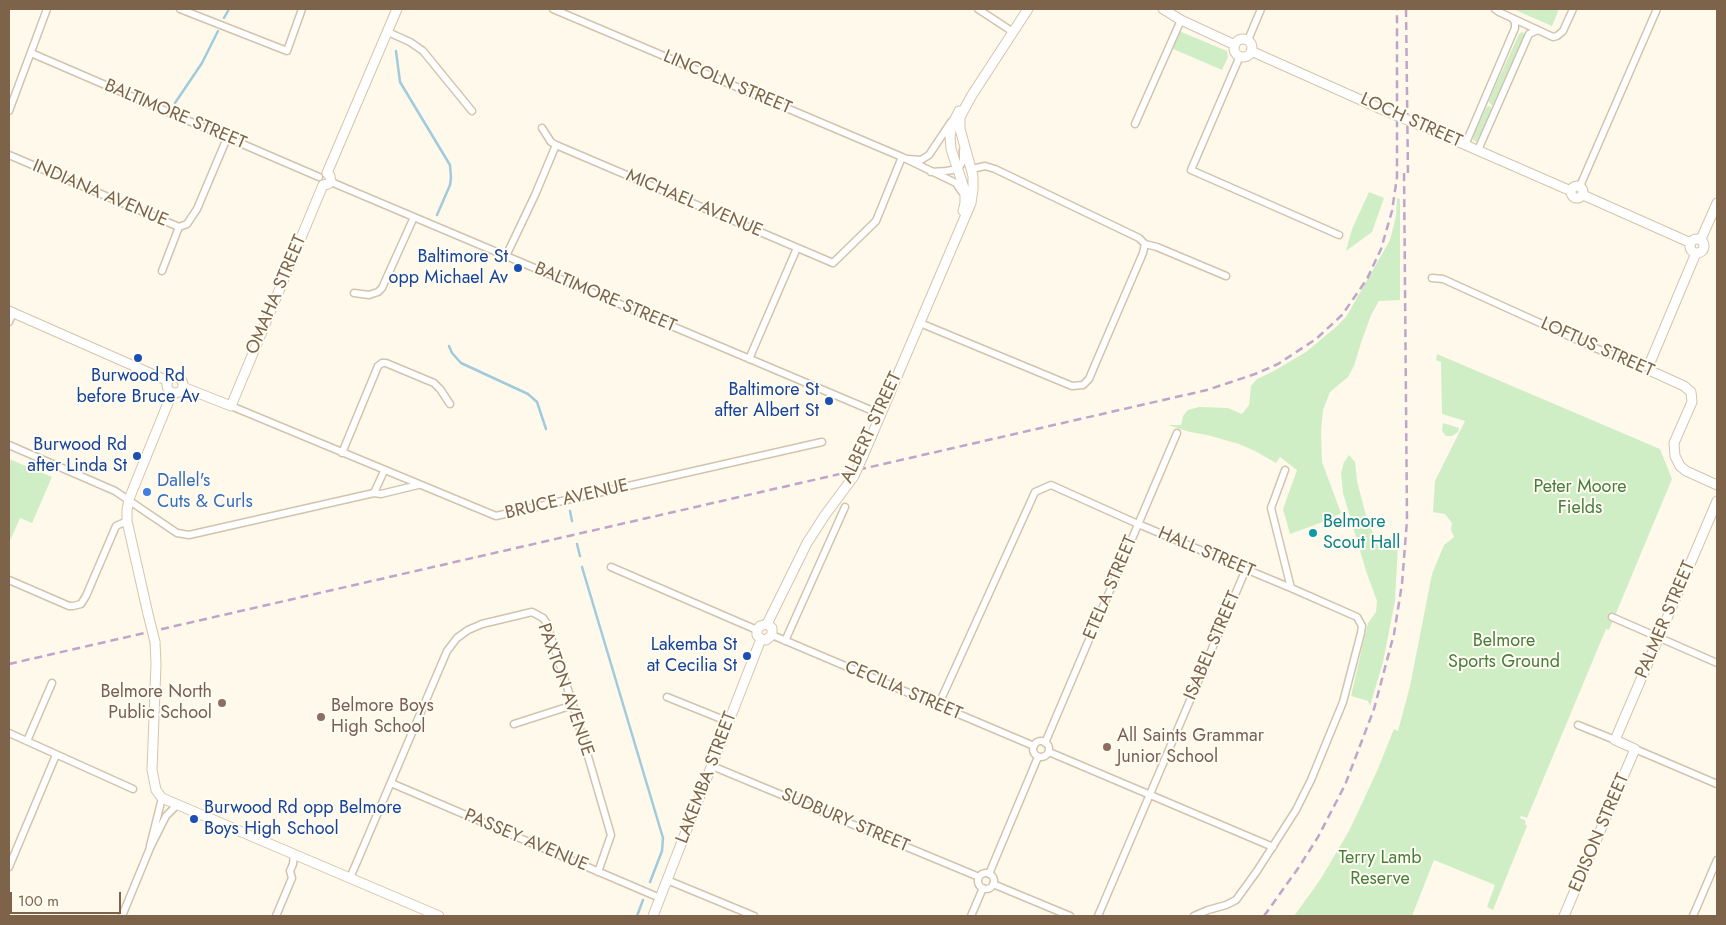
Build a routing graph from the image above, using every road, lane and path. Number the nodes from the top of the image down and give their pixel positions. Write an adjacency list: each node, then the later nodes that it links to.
1 (47, 9): 21 (street)
2 (180, 9): 3 (street)
3 (302, 9)
4 (553, 9): 35 (street, LINCOLN STREET)
5 (978, 9): 17 (street)
6 (1028, 9): 17 (main road)
7 (1163, 9): 14 (main road)
8 (1262, 9): 18 (street)
9 (1496, 9): 13 (street)
10 (1573, 9): 15 (street)
11 (1656, 9): 40 (street)
12 (394, 10): 16 (main road, OMAHA STREET)
13 (1512, 18): 15 (street); 32 (street)
14 (1181, 20): 19 (main road); 27 (street)
15 (1538, 30): 33 (street)
16 (388, 32): 25 (street); 39 (main road, OMAHA STREET)
17 (1013, 32): 23 (main road)
18 (1248, 40): 19 (main road); 20 (main road)
19 (1235, 45): 22 (main road)
20 (1251, 51): 22 (main road); 32 (main road, LOCH STREET, bridge)
21 (31, 53): 24 (street); 30 (street, BALTIMORE STREET)
22 (1240, 56): 47 (street)
23 (972, 95): 26 (main road, ALBERT STREET); 29 (main road, ALBERT STREET)
24 (9, 111)
25 (472, 111)
26 (955, 116): 35 (street, LINCOLN STREET); 36 (main road, ALBERT STREET)
27 (1135, 124)
28 (542, 128): 31 (street, MICHAEL AVENUE)
29 (962, 136): 36 (street); 37 (main road, ALBERT STREET)
30 (227, 138): 39 (street, BALTIMORE STREET); 46 (street, INDIANA AVENUE)
31 (556, 145): 51 (street, MICHAEL AVENUE); 54 (street)
32 (1465, 145): 33 (main road, LOCH STREET)
33 (1478, 150): 41 (main road, LOCH STREET)
34 (9, 155): 46 (street, INDIANA AVENUE)
35 (902, 157): 38 (street, LINCOLN STREET); 51 (street, MICHAEL AVENUE)
36 (958, 168): 38 (street); 43 (main road, ALBERT STREET)
37 (972, 168): 50 (street); 52 (main road, ALBERT STREET)
38 (930, 172): 43 (street, LINCOLN STREET)
39 (325, 179): 45 (street, BALTIMORE STREET); 68 (main road, OMAHA STREET)
40 (1580, 186): 41 (main road); 42 (main road)
41 (1571, 191): 42 (main road)
42 (1583, 196): 49 (main road)
43 (965, 203): 52 (main road, ALBERT STREET)
44 (1717, 203): 48 (main road)
45 (414, 217): 54 (street, BALTIMORE STREET); 58 (street)
46 (179, 228): 55 (street)
47 (1339, 235)
48 (1701, 239): 49 (main road); 53 (main road)
49 (1691, 243): 53 (main road)
50 (1145, 244): 56 (street); 61 (street)
51 (797, 248): 62 (street)
52 (950, 252): 61 (main road, ALBERT STREET)
53 (1696, 253): 63 (main road)
54 (506, 256): 62 (street, BALTIMORE STREET)
55 (162, 271)
56 (1226, 276)
57 (1432, 278): 63 (street, LOFTUS STREET)
58 (354, 293)
59 (11, 312): 60 (street); 64 (main road)
60 (9, 322)
61 (920, 323): 69 (main road, ALBERT STREET)
62 (750, 359): 69 (street, BALTIMORE STREET)
63 (1649, 368): 77 (main road, LOFTUS STREET)
64 (168, 380): 65 (main road); 66 (main road)
65 (183, 387): 66 (main road); 68 (main road, BRUCE AVENUE)
66 (172, 393): 79 (main road)
67 (450, 404): 73 (street)
68 (231, 406): 73 (street, BRUCE AVENUE)
69 (880, 414): 89 (main road, ALBERT STREET, bridge)
70 (1177, 433): 83 (street, ETELA STREET)
71 (822, 442): 76 (street, BRUCE AVENUE)
72 (9, 445): 79 (street)
73 (342, 453): 75 (street, BRUCE AVENUE)
74 (1284, 470): 87 (street)
75 (384, 471): 76 (street, BRUCE AVENUE); 78 (street)
76 (418, 485): 78 (street)
77 (1717, 486)
78 (374, 493): 79 (street)
79 (129, 499): 82 (main road)
80 (1717, 501): 92 (main road, PALMER STREET)
81 (845, 507): 94 (street, ALBERT STREET)
82 (126, 521): 86 (street); 117 (main road, bridge)
83 (1138, 524): 85 (street, HALL STREET); 99 (street, HALL STREET); 106 (street, ETELA STREET)
84 (611, 567): 90 (street)
85 (1246, 570): 87 (street, HALL STREET); 116 (street, ISABEL STREET)
86 (9, 580)
87 (1291, 588): 119 (street, HALL STREET)
88 (1612, 617): 92 (street)
89 (767, 624): 90 (main road); 91 (main road)
90 (757, 630): 93 (main road)
91 (772, 635): 93 (main road); 94 (street, CECILIA STREET)
92 (1658, 638): 95 (street); 104 (main road, PALMER STREET)
93 (761, 639): 100 (main road, LAKEMBA STREET)
94 (785, 641): 99 (street, CECILIA STREET)
95 (1717, 663)
96 (52, 683): 105 (street)
97 (667, 697): 100 (street)
98 (573, 705): 101 (street); 113 (street, PAXTON AVENUE); 124 (street, PAXTON AVENUE)
99 (938, 706): 107 (street, CECILIA STREET)
100 (729, 722): 112 (main road, LAKEMBA STREET)
101 (514, 724)
102 (1578, 725): 104 (street)
103 (9, 733): 105 (street)
104 (1615, 740): 108 (main road)
105 (27, 741): 110 (street)
106 (1045, 742): 107 (street); 109 (street)
107 (1034, 746): 111 (street)
108 (1635, 749): 114 (street); 141 (main road, EDISON STREET)
109 (1049, 752): 111 (street); 116 (street)
110 (56, 755): 115 (street); 123 (street)
111 (1038, 757): 125 (street)
112 (712, 766): 126 (street, SUDBURY STREET); 128 (main road, LAKEMBA STREET)
113 (391, 783): 124 (street, PASSEY AVENUE); 127 (street, PAXTON AVENUE)
114 (1717, 784)
115 (134, 789)
116 (1149, 795): 119 (street); 139 (street, ISABEL STREET)
117 (162, 798): 118 (main road); 120 (street)
118 (177, 805): 120 (street); 121 (main road)
119 (1273, 847): 140 (street)
120 (150, 848): 132 (street)
121 (294, 854): 127 (main road); 133 (street)
122 (1717, 860): 142 (street)
123 (9, 867)
124 (598, 872): 131 (street, PASSEY AVENUE)
125 (989, 874): 126 (street); 129 (street)
126 (979, 877): 130 (street)
127 (350, 878): 134 (main road)
128 (667, 880): 131 (main road, LAKEMBA STREET); 136 (street)
129 (993, 884): 130 (street); 138 (street)
130 (983, 888): 137 (street)
131 (660, 898): 135 (main road, LAKEMBA STREET)
132 (122, 916)
133 (276, 916)
134 (439, 916)
135 (653, 916)
136 (754, 916)
137 (971, 916)
138 (1070, 916)
139 (1098, 916)
140 (1194, 916)
141 (1564, 916)
142 (1694, 916)

